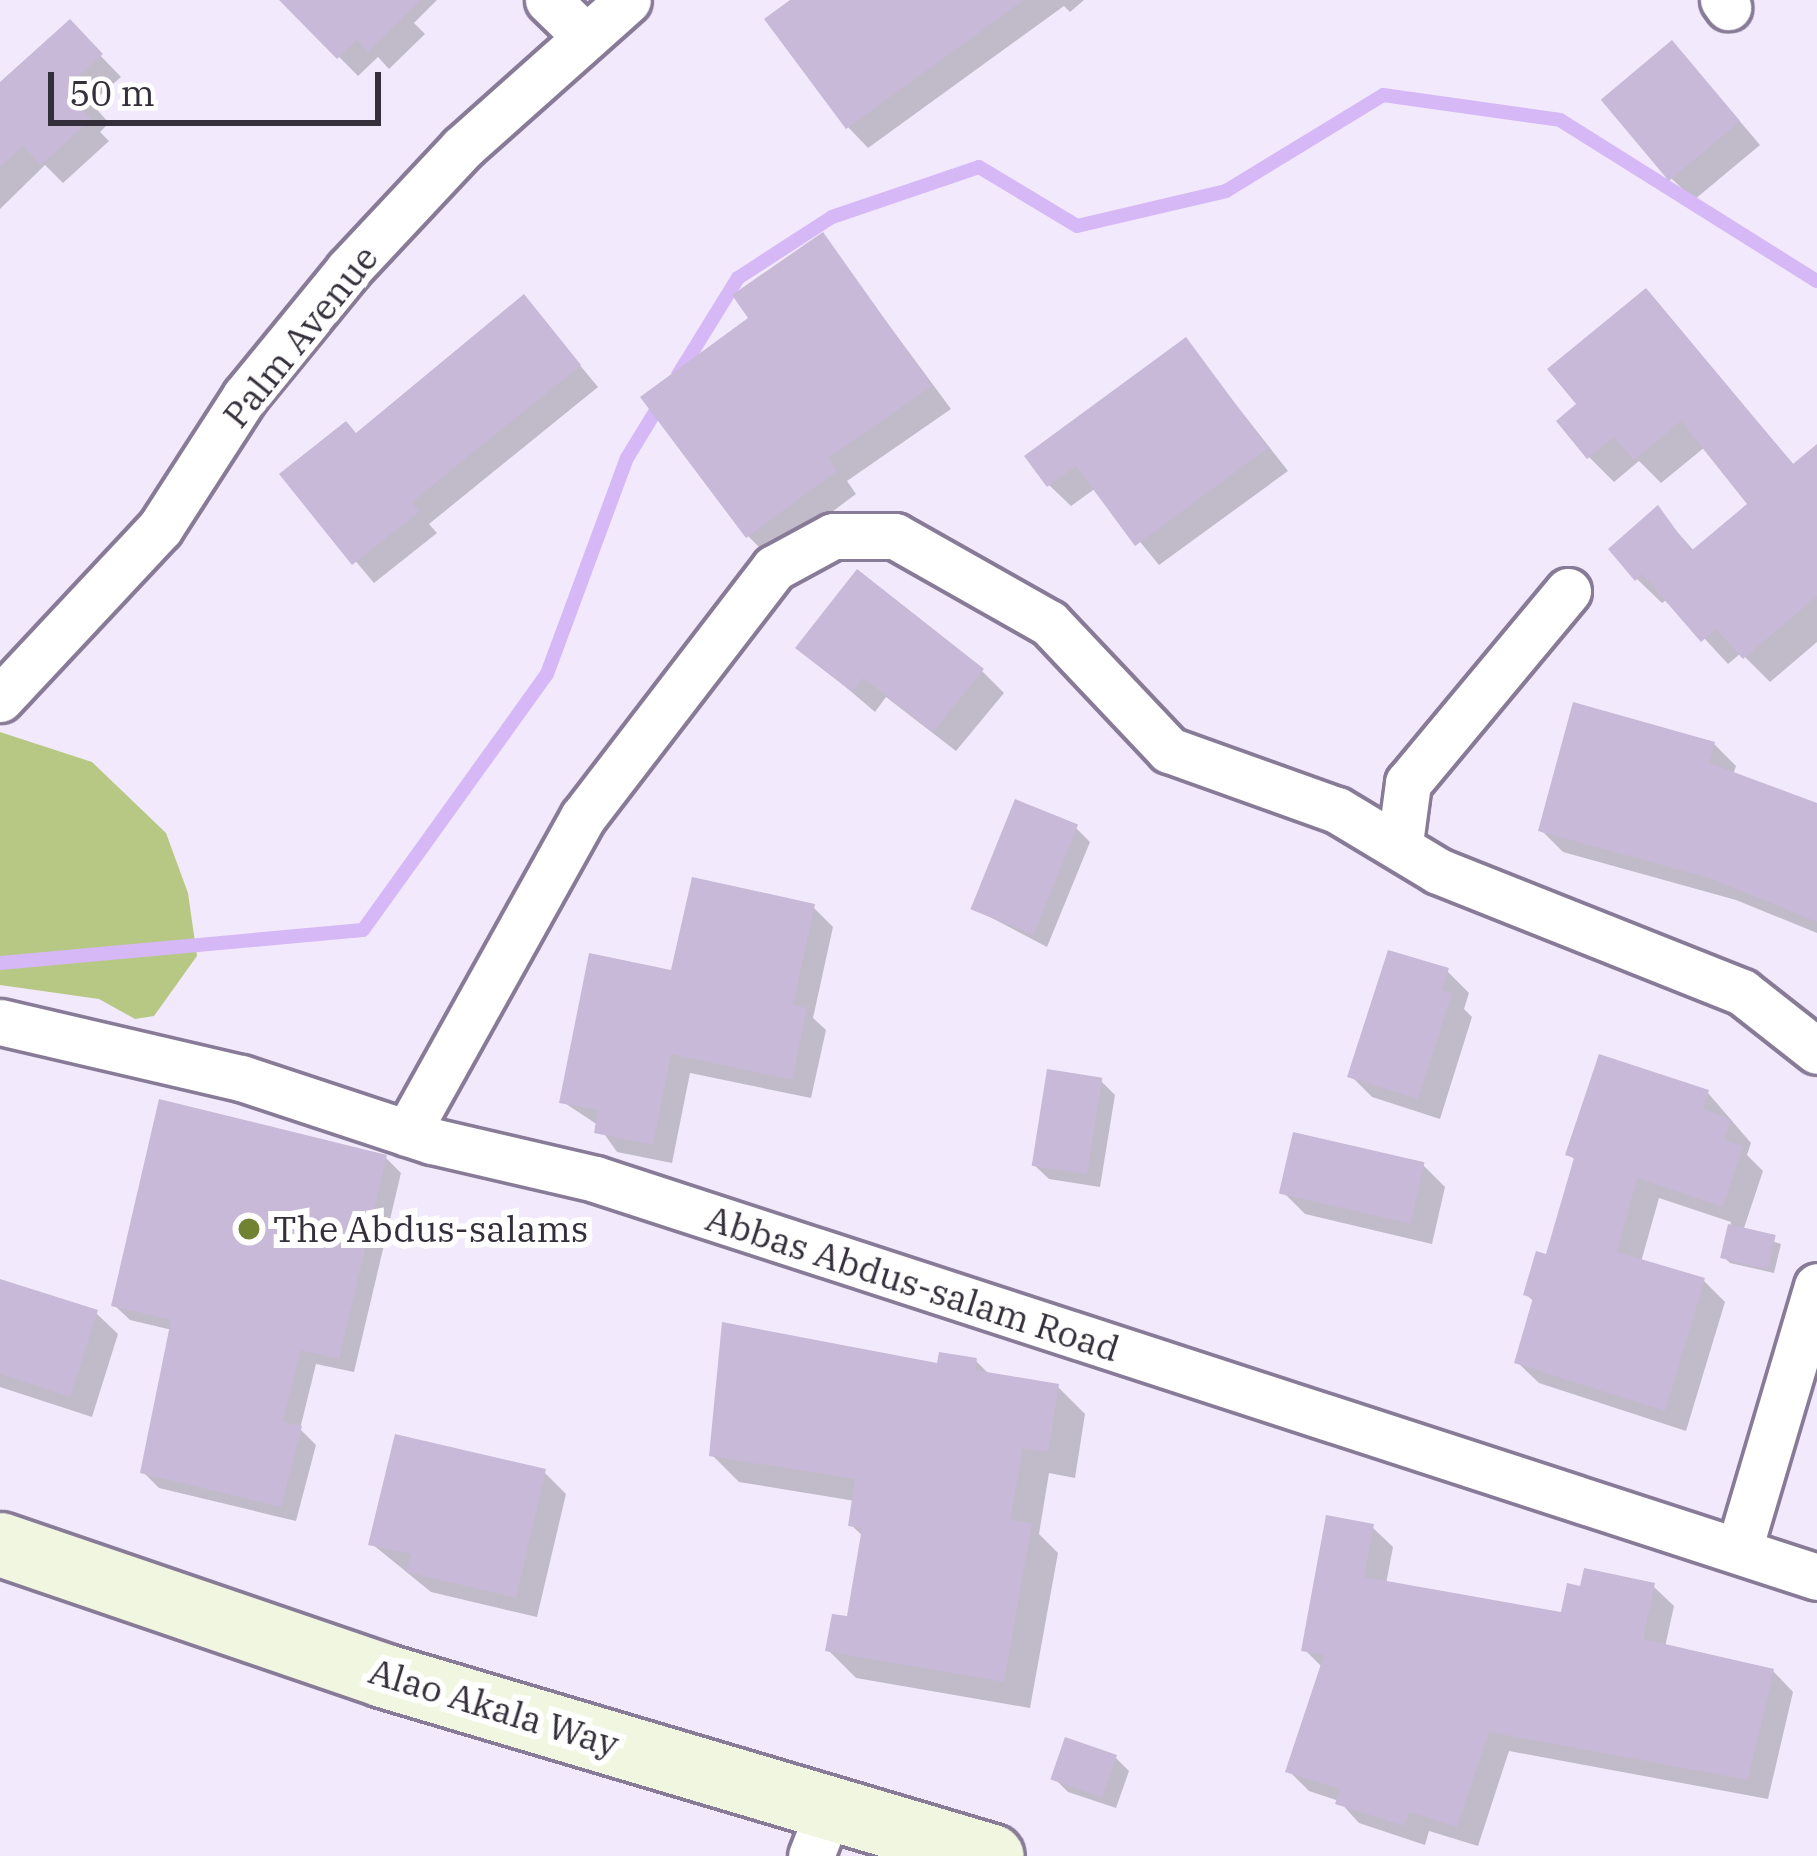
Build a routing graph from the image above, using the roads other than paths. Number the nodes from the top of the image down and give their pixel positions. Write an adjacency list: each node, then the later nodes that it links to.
1 (548, 0): 3 (street)
2 (628, 0): 3 (street, Palm Avenue)
3 (586, 37): 5 (street, Palm Avenue)
4 (1568, 590): 6 (street)
5 (0, 699)
6 (1400, 843): 8 (street); 9 (street)
7 (0, 1022): 9 (street, Abbas Abdus-salam Road)
8 (1817, 1051)
9 (406, 1133): 12 (street, Abbas Abdus-salam Road)
10 (1817, 1286): 12 (street)
11 (0, 1544): 14 (street, Alao Akala Way)
12 (1740, 1546): 13 (street, Abbas Abdus-salam Road)
13 (1817, 1577)
14 (820, 1832): 15 (street, Alao Akala Way)
15 (992, 1856)

